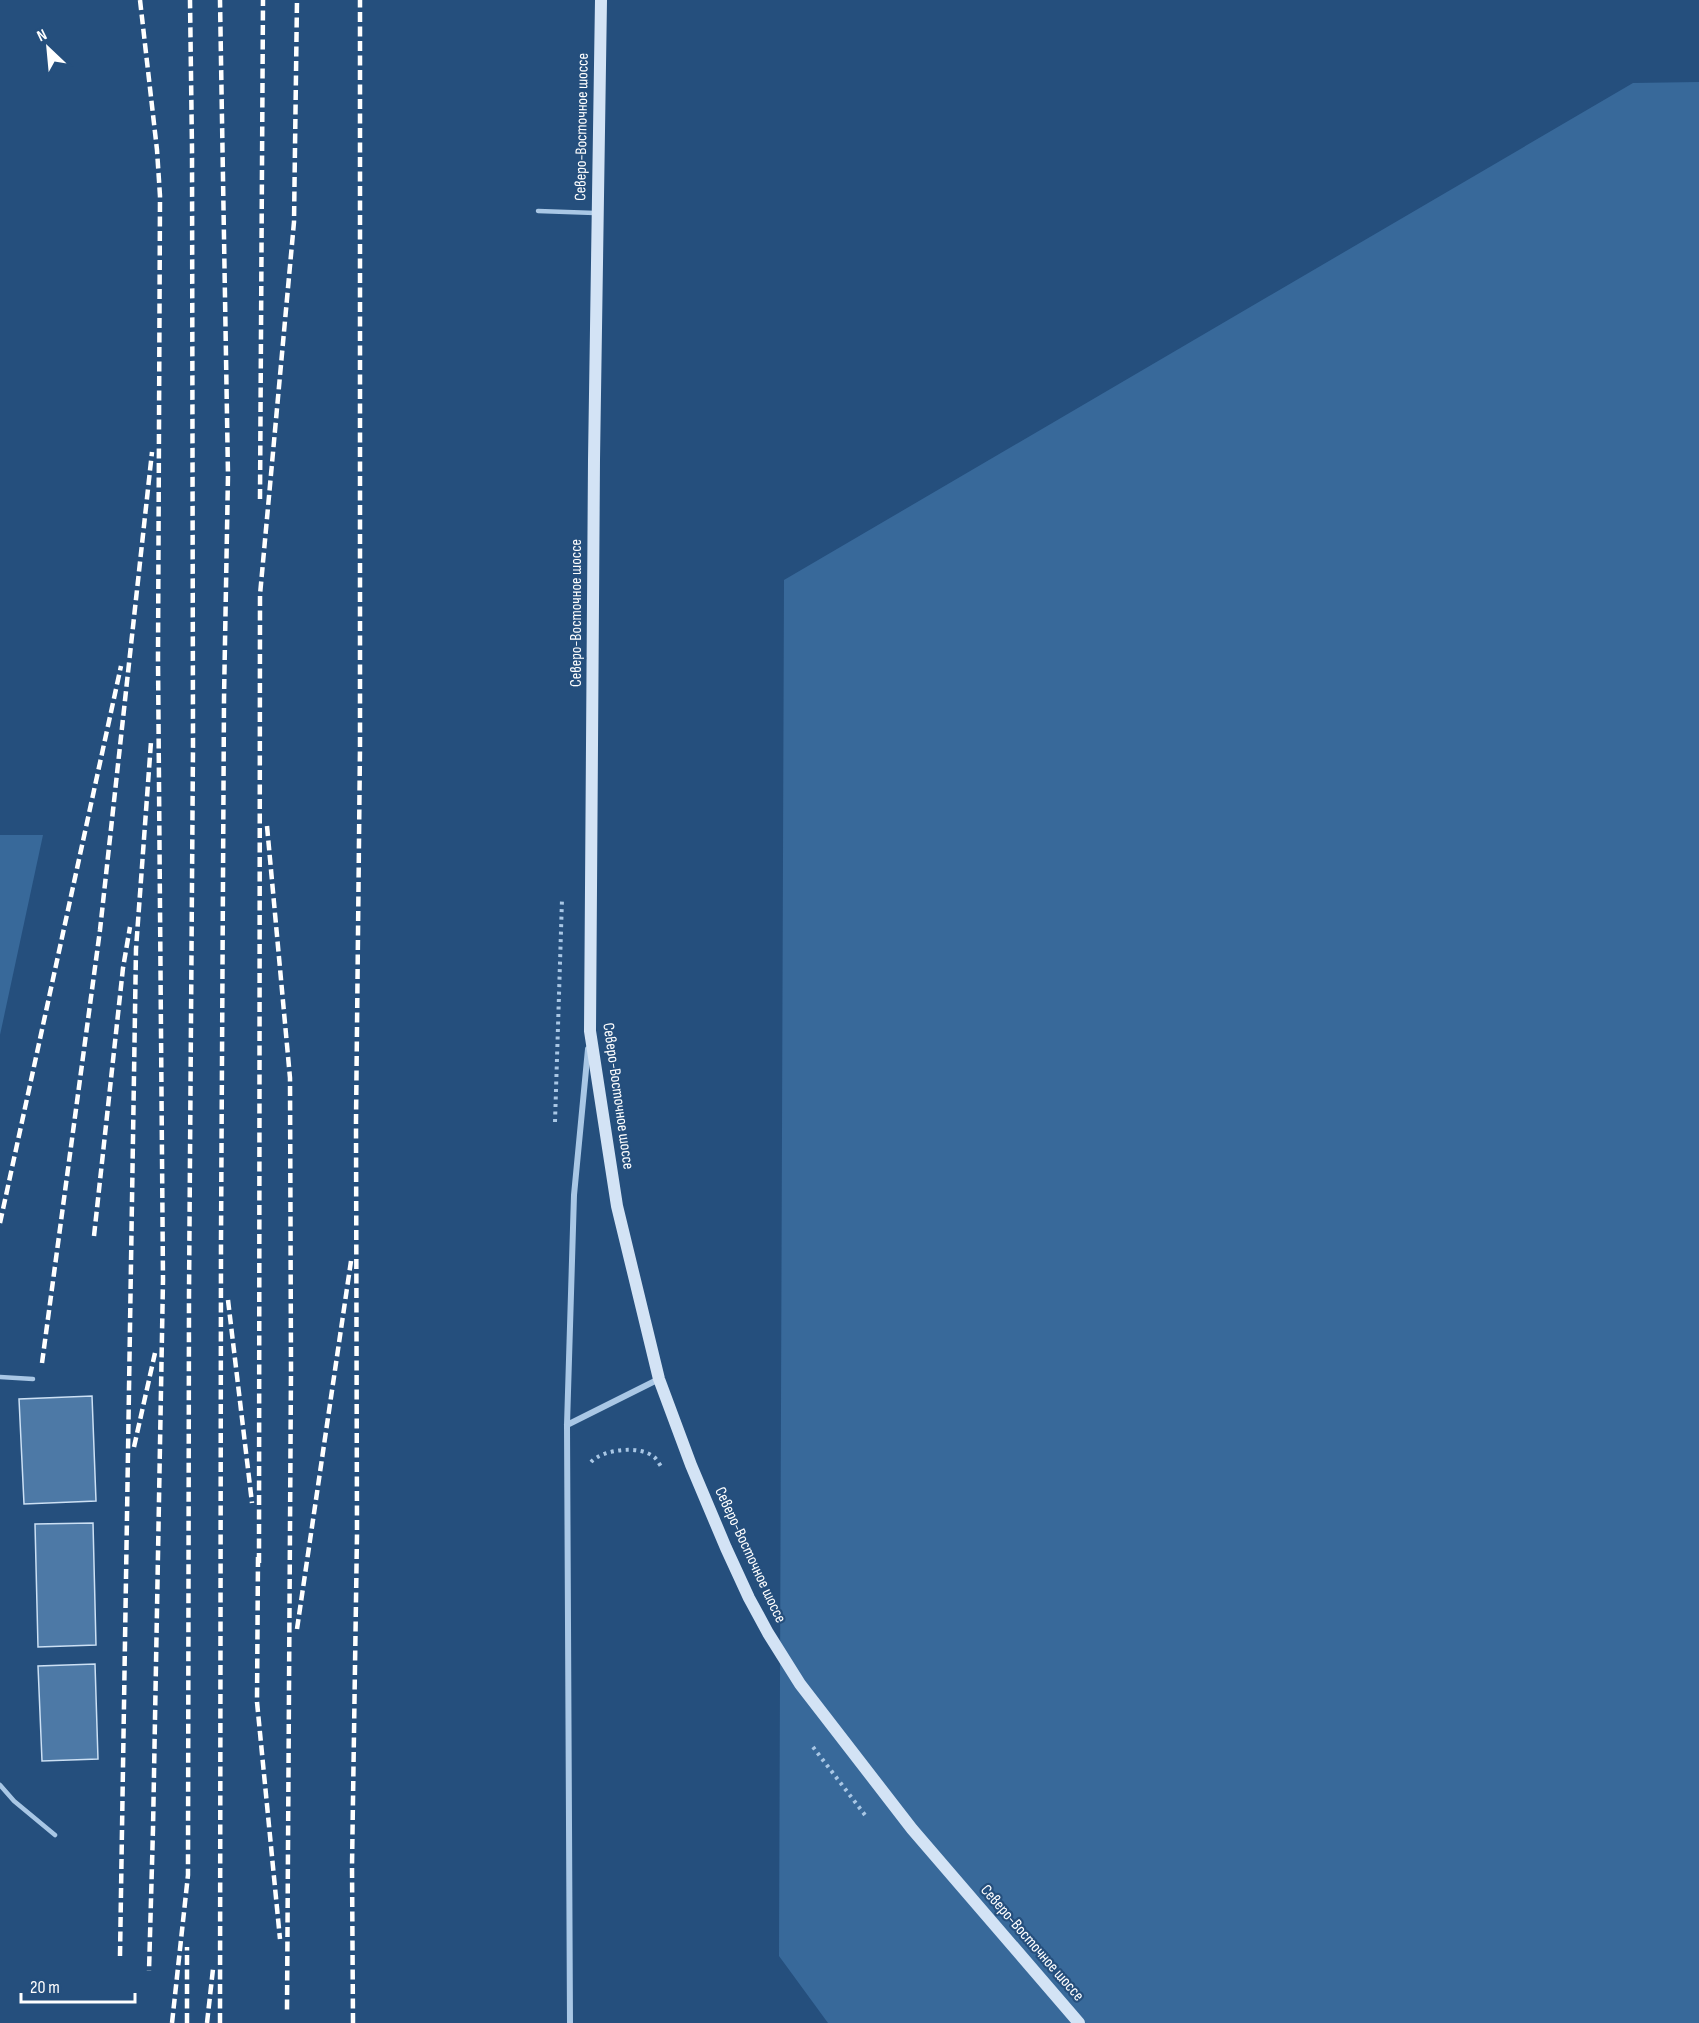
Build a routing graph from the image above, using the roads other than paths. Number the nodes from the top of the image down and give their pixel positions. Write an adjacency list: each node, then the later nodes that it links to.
1 (601, 0): 3 (street, Северо-Восточное шоссе)
2 (538, 211): 3 (lane)
3 (597, 213): 4 (street, Северо-Восточное шоссе)
4 (590, 1030): 7 (street, Северо-Восточное шоссе); 8 (street)
5 (0, 1377): 6 (lane)
6 (33, 1379)
7 (659, 1380): 8 (street); 12 (street, Северо-Восточное шоссе)
8 (567, 1425): 11 (street)
9 (0, 1785): 10 (lane)
10 (55, 1835)
11 (570, 2023)
12 (1079, 2023)

